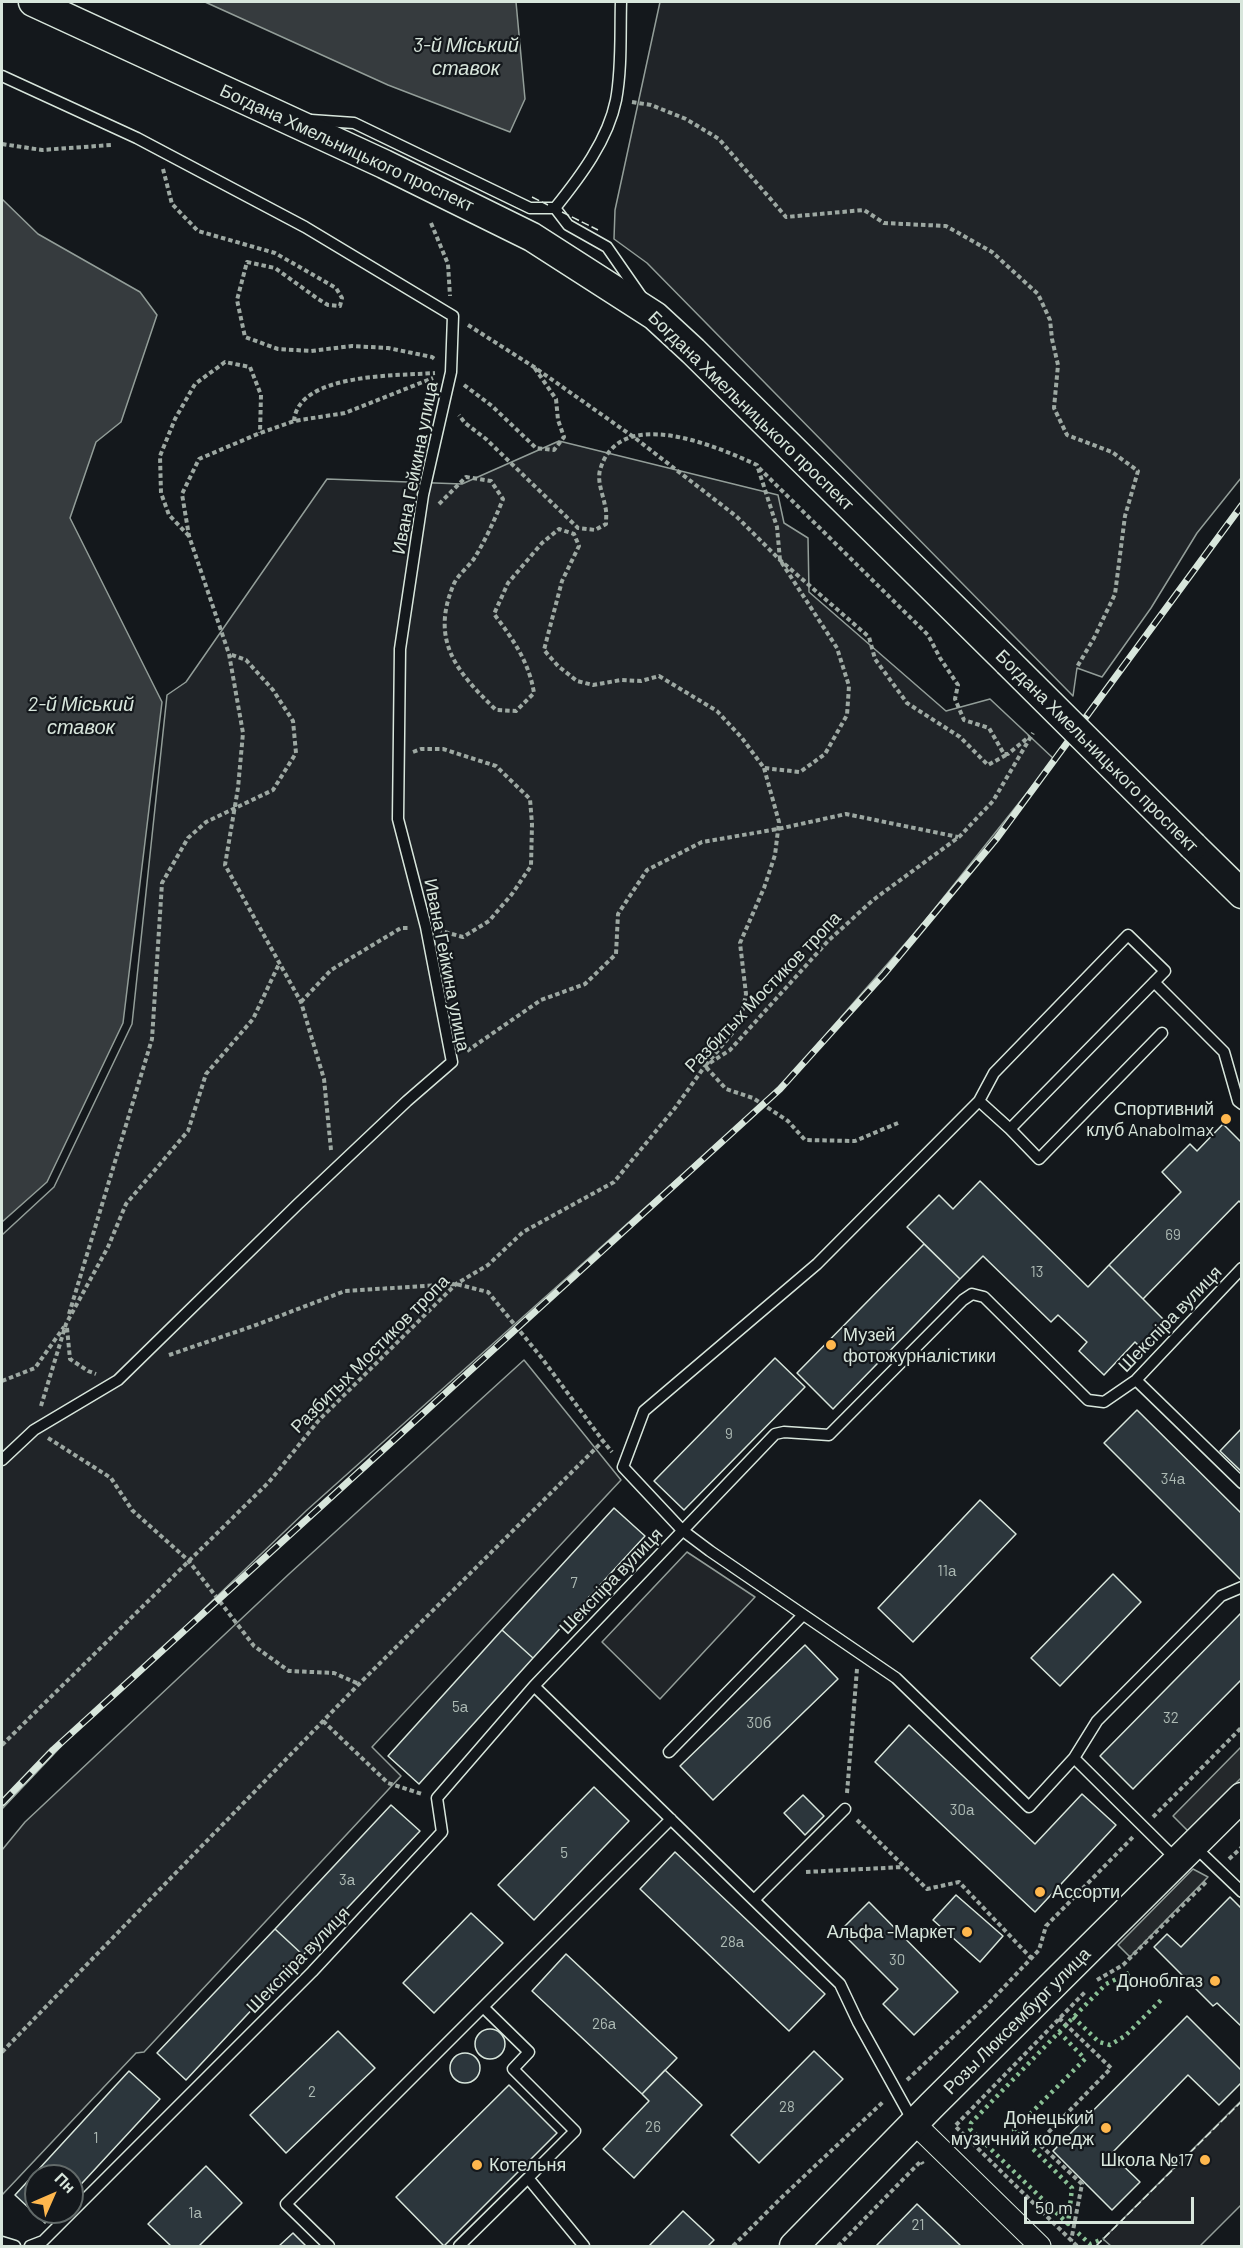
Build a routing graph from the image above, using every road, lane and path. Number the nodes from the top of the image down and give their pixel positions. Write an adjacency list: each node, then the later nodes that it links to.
1 (33, 2): 5 (main road, Богдана Хмельницького проспект)
2 (621, 2): 4 (lane)
3 (2, 76): 6 (lane)
4 (616, 101): 9 (lane); 24 (path)
5 (287, 119): 9 (lane); 12 (main road, Богдана Хмельницького проспект)
6 (137, 138): 7 (path); 8 (lane)
7 (2, 144)
8 (160, 151): 11 (lane); 14 (path)
9 (555, 208): 12 (lane)
10 (430, 223): 11 (path)
11 (453, 315): 13 (path); 14 (lane, Ивана Гейкина улица)
12 (655, 316): 31 (main road, Богдана Хмельницького проспект, bridge)
13 (534, 367): 14 (path); 18 (path)
14 (451, 372): 16 (path); 16 (path); 20 (lane, Ивана Гейкина улица)
15 (454, 411): 18 (path)
16 (294, 421): 17 (path)
17 (260, 433): 21 (path); 21 (path)
18 (635, 438): 19 (path); 22 (path)
19 (757, 465): 22 (path); 25 (path)
20 (418, 526): 26 (lane, Ивана Гейкина улица); 27 (path)
21 (189, 536): 23 (path)
22 (780, 560): 25 (path); 27 (path)
23 (229, 654): 28 (path); 28 (path)
24 (1077, 668)
25 (1008, 754): 30 (path)
26 (399, 756): 32 (lane, Ивана Гейкина улица); 32 (path)
27 (764, 768): 29 (path)
28 (234, 808): 33 (path); 46 (path)
29 (778, 829): 30 (path); 37 (path); 38 (path)
30 (959, 837): 38 (path, Разбитых Мостиков тропа)
31 (1242, 894)
32 (426, 927): 35 (path); 37 (lane, Ивана Гейкина улица)
33 (279, 964): 35 (path); 46 (path)
34 (1154, 982): 39 (lane); 40 (lane); 42 (lane)
35 (301, 1002): 43 (path)
36 (1162, 1033): 42 (lane)
37 (452, 1062): 43 (lane, Ивана Гейкина улица)
38 (705, 1066): 41 (path); 45 (path, Разбитых Мостиков тропа)
39 (979, 1101): 42 (lane); 54 (lane)
40 (1242, 1104)
41 (898, 1123)
42 (1010, 1129)
43 (332, 1171): 48 (lane, Ивана Гейкина улица)
44 (1242, 1269): 49 (lane, Шекспіра вулиця)
45 (456, 1284): 47 (path); 52 (path); 57 (path, Разбитых Мостиков тропа)
46 (66, 1324): 48 (path); 50 (path); 51 (path)
47 (159, 1358)
48 (118, 1380): 51 (lane, Ивана Гейкина улица)
49 (1136, 1380): 55 (lane); 56 (lane, Шекспіра вулиця)
50 (2, 1381)
51 (34, 1430): 53 (lane, Ивана Гейкина улица); 57 (path)
52 (603, 1441): 54 (path); 61 (path)
53 (2, 1460)
54 (623, 1467): 56 (lane)
55 (1242, 1483)
56 (682, 1530): 59 (lane); 62 (lane, Шекспіра вулиця)
57 (188, 1560): 61 (path); 65 (path, Разбитых Мостиков тропа)
58 (1242, 1587): 67 (lane)
59 (803, 1615): 60 (lane); 66 (lane)
60 (858, 1652): 67 (lane); 70 (path)
61 (359, 1684): 63 (path)
62 (534, 1686): 69 (lane, Шекспіра вулиця); 71 (lane)
63 (323, 1721): 69 (path); 83 (path)
64 (1242, 1727): 72 (path)
65 (2, 1745)
66 (669, 1752)
67 (1074, 1758): 72 (lane)
68 (1242, 1797): 74 (main road, Розы Люксембург улица)
69 (437, 1798): 88 (lane, Шекспіра вулиця)
70 (845, 1809): 75 (path); 77 (lane)
71 (671, 1819): 79 (lane); 81 (lane)
72 (1143, 1827): 74 (lane); 80 (path)
73 (1242, 1847): 76 (path)
74 (1186, 1854): 76 (lane); 85 (main road, Розы Люксембург улица)
75 (904, 1867): 77 (path); 80 (path)
76 (1219, 1870): 78 (lane); 82 (path)
77 (781, 1874): 79 (lane)
78 (1242, 1892)
79 (754, 1900): 84 (lane)
80 (1031, 1958): 84 (path)
81 (483, 2007): 87 (lane); 94 (lane)
82 (1059, 2018): 90 (path); 90 (path)
83 (2, 2052)
84 (895, 2092): 85 (lane); 97 (path)
85 (914, 2123): 98 (main road, Розы Люксембург улица); 100 (street)
86 (921, 2161): 99 (path)
87 (528, 2178): 95 (lane); 96 (lane)
88 (84, 2200)
89 (60, 2224): 93 (lane, Шекспіра вулиця)
90 (1071, 2241): 101 (path)
91 (2, 2242): 92 (lane)
92 (15, 2247)
93 (30, 2247)
94 (329, 2247)
95 (459, 2247)
96 (584, 2247)
97 (733, 2247)
98 (794, 2247)
99 (838, 2247)
100 (1040, 2247)
101 (1077, 2247)

